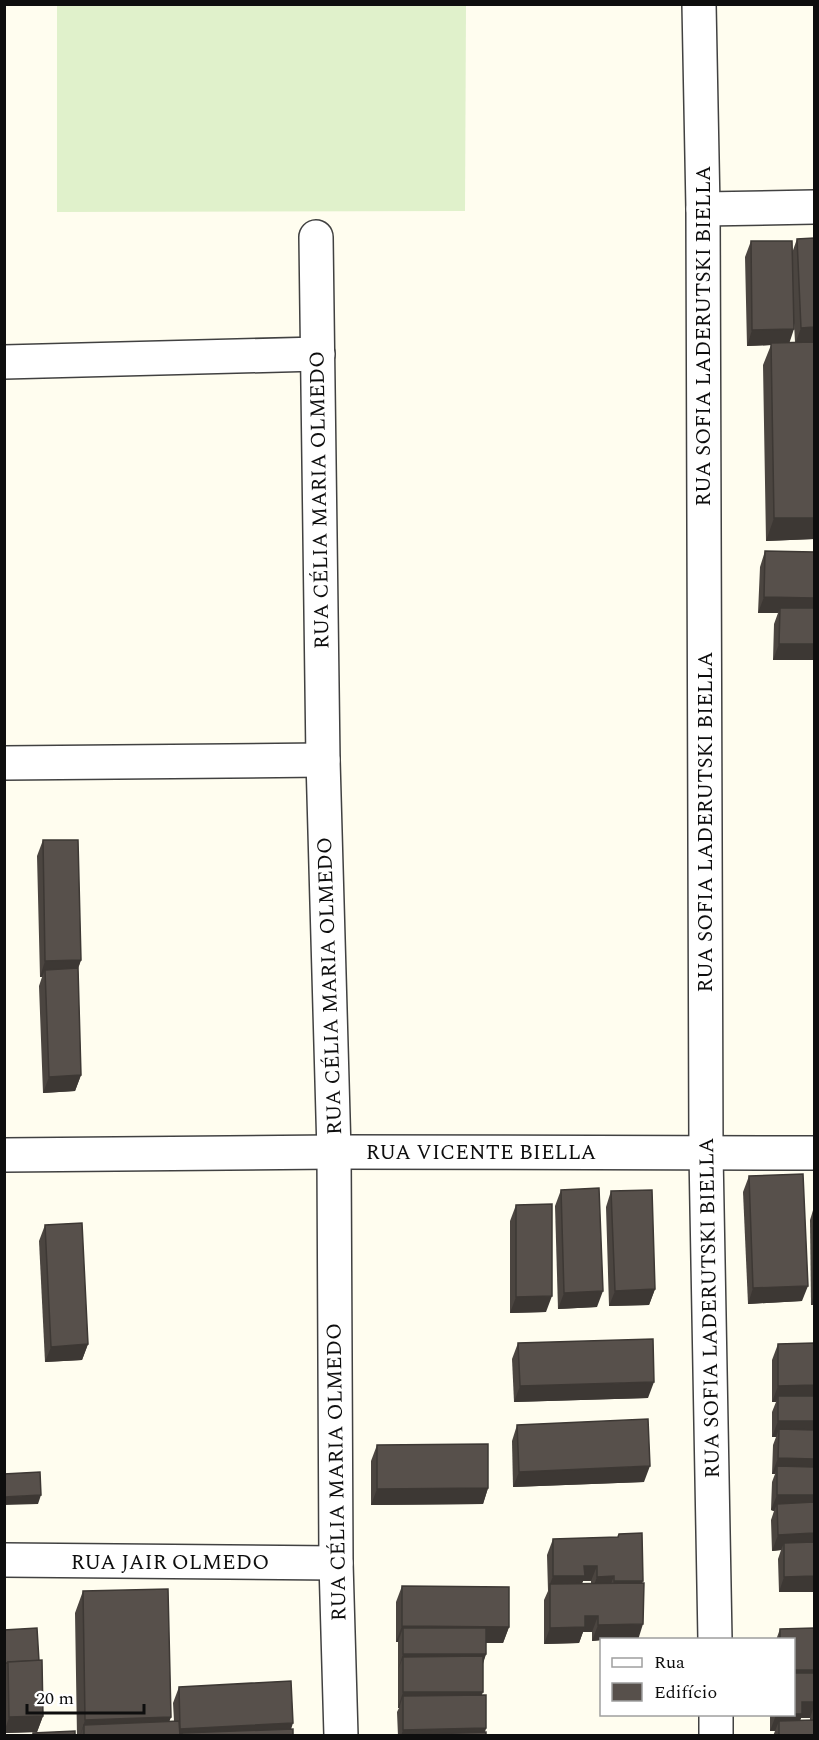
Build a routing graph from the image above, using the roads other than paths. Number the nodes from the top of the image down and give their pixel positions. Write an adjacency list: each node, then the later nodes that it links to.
1 (699, 4): 3 (street, RUA SOFIA LADERUTSKI BIELLA)
2 (814, 207): 3 (street)
3 (703, 209): 10 (street, RUA SOFIA LADERUTSKI BIELLA)
4 (316, 237): 5 (street, RUA CÉLIA MARIA OLMEDO)
5 (318, 354): 6 (street); 7 (street, RUA CÉLIA MARIA OLMEDO)
6 (4, 362)
7 (323, 760): 8 (street); 9 (street, RUA CÉLIA MARIA OLMEDO)
8 (4, 763)
9 (334, 1152): 10 (street, RUA VICENTE BIELLA); 12 (street, RUA VICENTE BIELLA); 14 (street, RUA CÉLIA MARIA OLMEDO)
10 (706, 1153): 11 (street, RUA VICENTE BIELLA); 15 (street, RUA SOFIA LADERUTSKI BIELLA)
11 (814, 1153)
12 (4, 1155)
13 (4, 1560): 14 (street, RUA JAIR OLMEDO)
14 (336, 1563): 17 (street, RUA CÉLIA MARIA OLMEDO)
15 (715, 1638)
16 (716, 1716): 18 (street)
17 (341, 1736)
18 (716, 1736)

